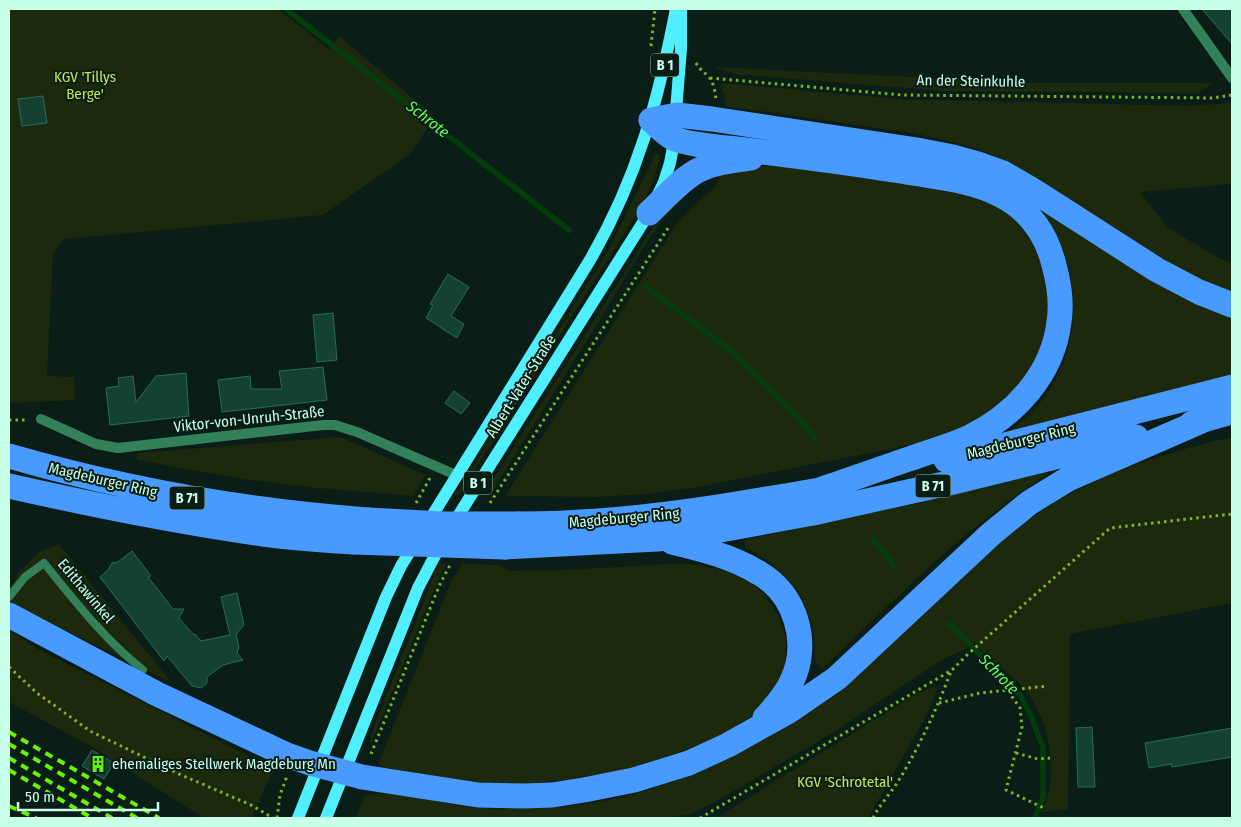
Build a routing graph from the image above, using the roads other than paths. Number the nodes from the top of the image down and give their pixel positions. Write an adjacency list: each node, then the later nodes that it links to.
1 (676, 9): 6 (main road, Albert-Vater-Straße / B 1)
2 (681, 9): 5 (main road, Albert-Vater-Straße / B 1)
3 (1183, 9): 4 (street)
4 (1232, 78)
5 (677, 115): 6 (highway); 7 (main road, Albert-Vater-Straße / B 1); 10 (highway)
6 (651, 120): 7 (highway); 16 (main road, Albert-Vater-Straße / B 1)
7 (674, 140): 8 (highway); 9 (main road, Albert-Vater-Straße / B 1)
8 (781, 154): 9 (highway); 18 (highway)
9 (649, 213): 25 (main road, Albert-Vater-Straße / B 1)
10 (1232, 305)
11 (1232, 387): 18 (highway, Magdeburger Ring / B 71)
12 (1232, 412): 14 (highway, Magdeburger Ring / B 71)
13 (41, 419): 16 (street, Viktor-von-Unruh-Straße)
14 (1206, 419): 19 (highway, Magdeburger Ring / B 71); 23 (highway)
15 (9, 456): 18 (highway, Magdeburger Ring / B 71, bridge)
16 (456, 476): 24 (main road, Albert-Vater-Straße / B 1)
17 (9, 486): 19 (highway, Magdeburger Ring / B 71, bridge)
18 (822, 489)
19 (657, 539): 23 (highway)
20 (9, 597): 22 (lane, Edithawinkel)
21 (9, 615): 24 (highway)
22 (143, 670)
23 (755, 730): 25 (highway)
24 (318, 766): 25 (highway); 26 (main road, B 1)
25 (345, 772): 27 (main road, B 1)
26 (298, 818)
27 (326, 818)

